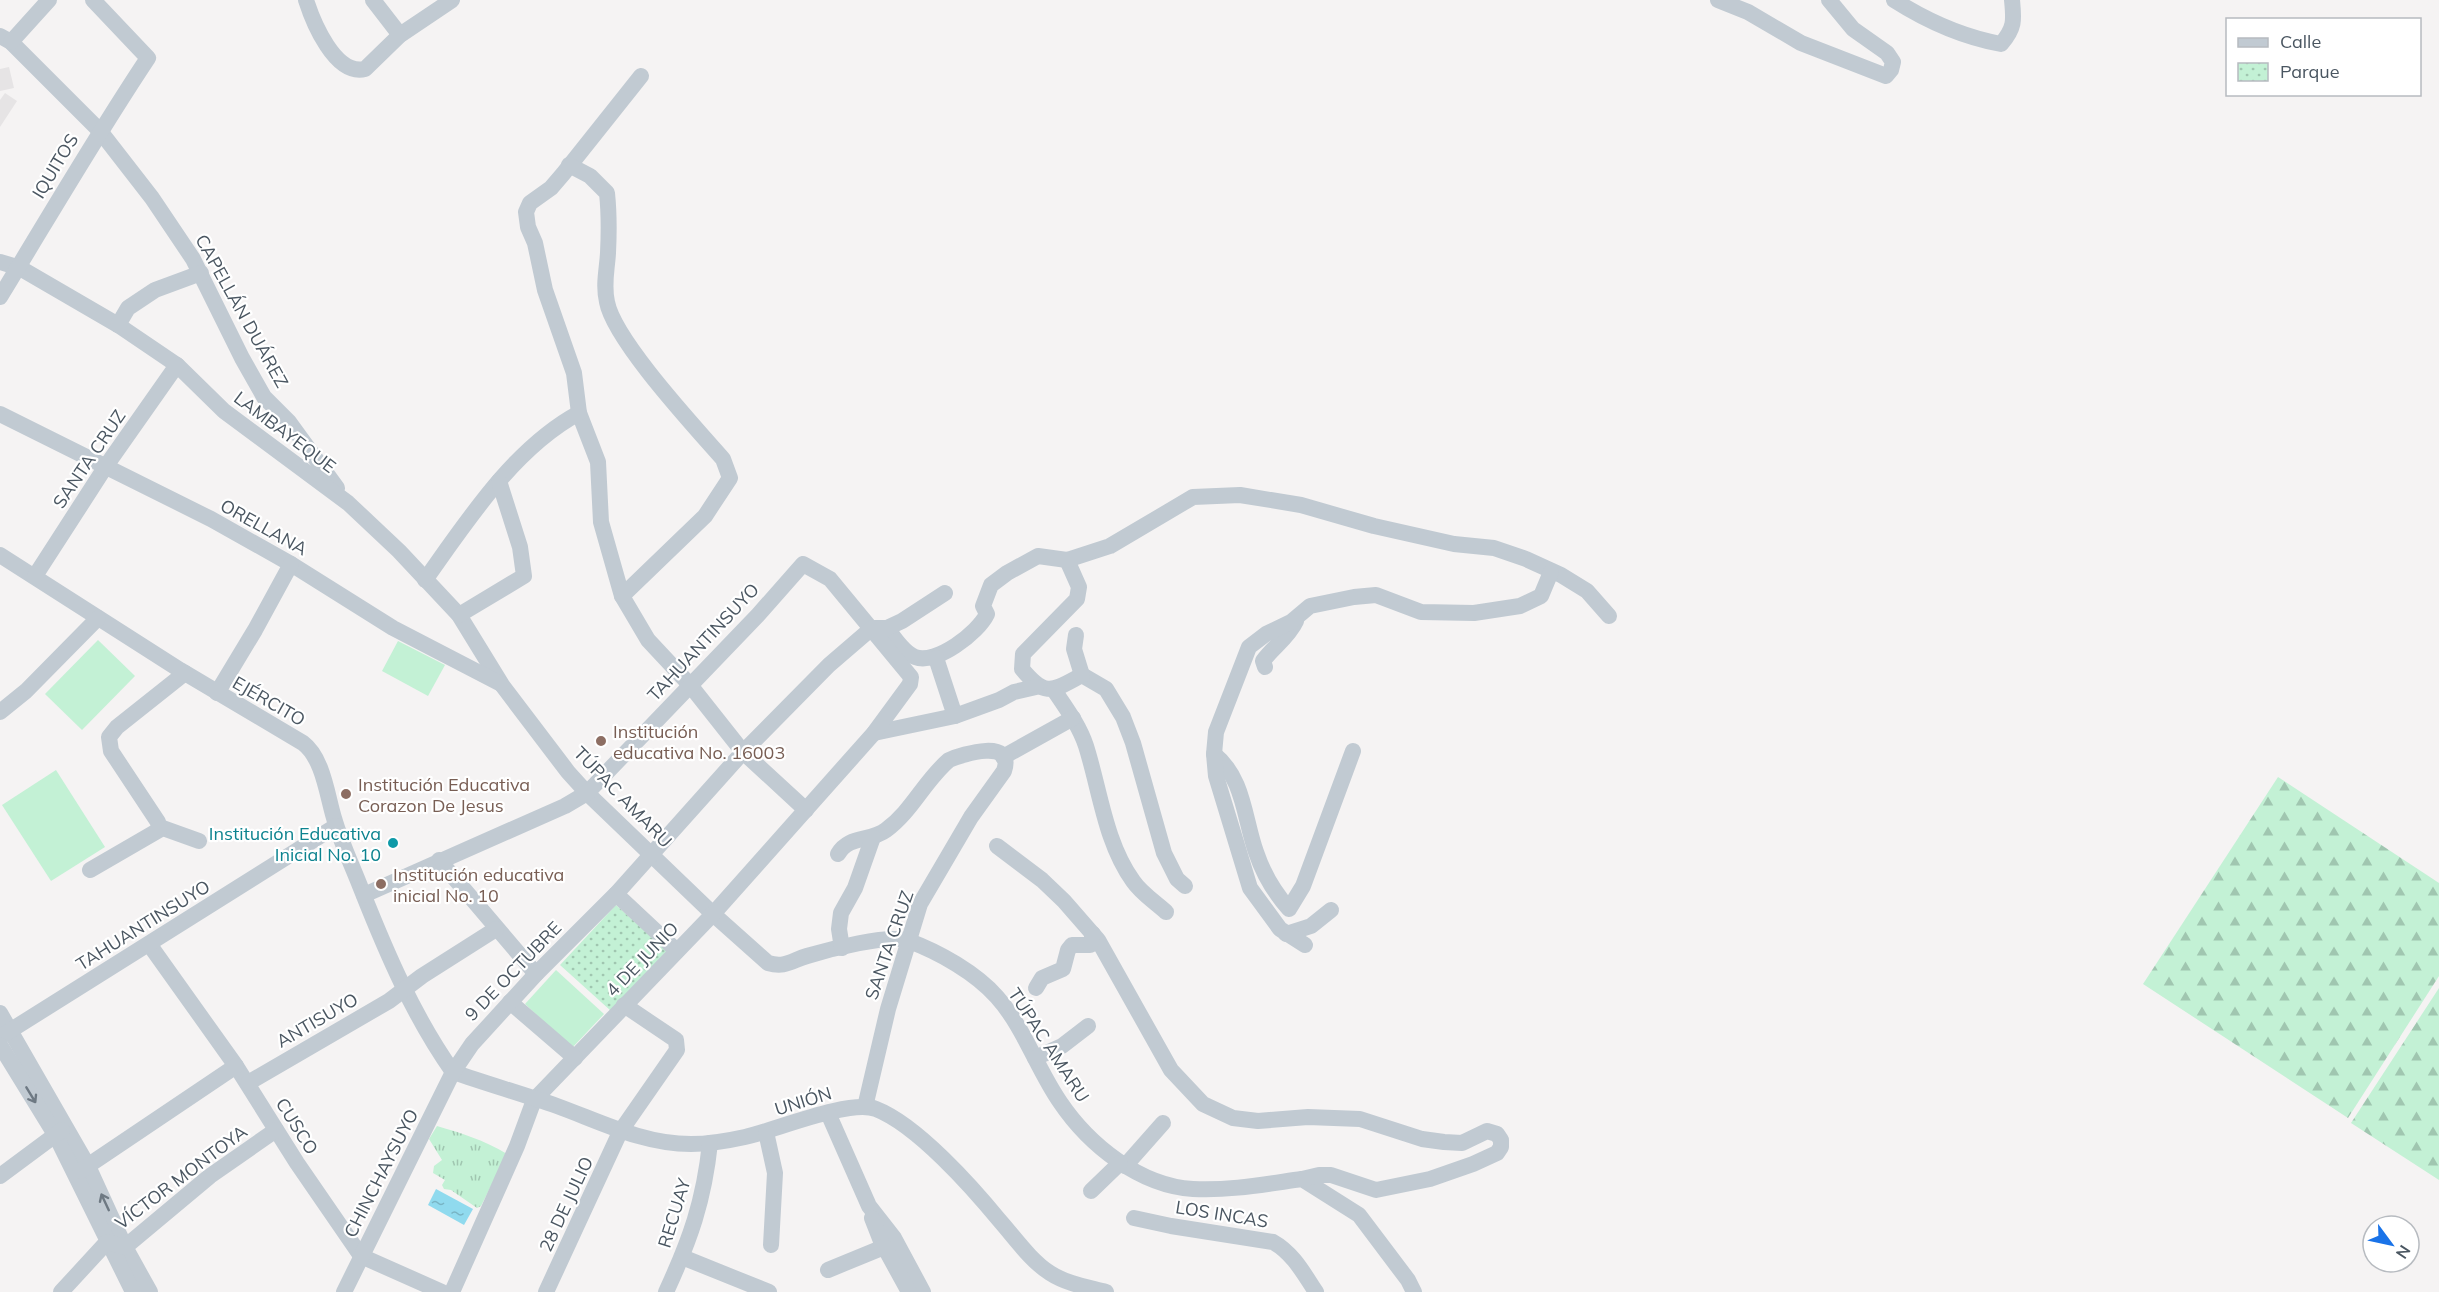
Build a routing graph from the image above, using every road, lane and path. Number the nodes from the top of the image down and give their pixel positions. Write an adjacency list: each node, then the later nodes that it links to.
1 (49, 0): 11 (street)
2 (93, 0): 13 (street, IQUITOS)
3 (306, 0): 10 (street)
4 (373, 0): 10 (street)
5 (452, 0): 10 (street)
6 (1718, 0): 7 (street)
7 (1829, 0)
8 (1894, 0): 9 (street)
9 (2012, 0)
10 (400, 35)
11 (6, 39): 13 (street, CAPELLÁN DUÁREZ)
12 (641, 76): 14 (street)
13 (100, 131): 16 (street, IQUITOS); 17 (street, CAPELLÁN DUÁREZ)
14 (570, 165): 21 (street); 33 (street)
15 (0, 262): 16 (street, LAMBAYEQUE)
16 (20, 268): 18 (street, IQUITOS); 19 (street, LAMBAYEQUE)
17 (201, 273): 19 (street); 25 (street, CAPELLÁN DUÁREZ)
18 (0, 297)
19 (117, 325): 20 (street, LAMBAYEQUE)
20 (177, 365): 23 (street, SANTA CRUZ); 25 (street, LAMBAYEQUE)
21 (579, 413): 24 (street); 33 (street)
22 (0, 414): 23 (street, ORELLANA)
23 (106, 466): 28 (street, ORELLANA); 30 (street, SANTA CRUZ)
24 (499, 482): 31 (street); 35 (street)
25 (348, 503): 31 (street, LAMBAYEQUE)
26 (0, 555): 30 (street, EJÉRCITO)
27 (1067, 560): 29 (street); 40 (street); 47 (street)
28 (291, 564): 45 (street, ORELLANA); 49 (street)
29 (1551, 572): 34 (street); 36 (street)
30 (35, 576): 37 (street, EJÉRCITO)
31 (425, 580): 35 (street, LAMBAYEQUE)
32 (945, 593): 38 (street, 9 DE OCTUBRE)
33 (622, 596): 46 (street)
34 (1299, 614): 41 (street); 56 (street)
35 (459, 615): 45 (street, LAMBAYEQUE)
36 (1609, 616)
37 (98, 618): 42 (street, EJÉRCITO); 50 (street)
38 (880, 628): 40 (street); 44 (street, TAHUANTINSUYO); 46 (street, TAHUANTINSUYO); 55 (street, 9 DE OCTUBRE)
39 (1076, 635): 43 (street)
40 (936, 658): 51 (street)
41 (1265, 667)
42 (185, 673): 49 (street, EJÉRCITO); 61 (street)
43 (1082, 675): 48 (street); 69 (street)
44 (910, 684): 53 (street, 4 DE JUNIO)
45 (502, 685): 58 (street, TÚPAC AMARU)
46 (690, 685): 55 (street); 58 (street, TAHUANTINSUYO)
47 (1036, 687): 48 (street); 51 (street)
48 (1054, 690): 52 (street)
49 (217, 693): 60 (street, EJÉRCITO)
50 (0, 712)
51 (956, 716): 53 (street)
52 (1073, 718): 57 (street); 73 (street)
53 (874, 733): 59 (street, 4 DE JUNIO)
54 (1353, 751): 56 (street)
55 (743, 752): 59 (street); 66 (street, 9 DE OCTUBRE)
56 (1214, 754): 76 (street)
57 (1003, 757): 62 (street); 78 (street, SANTA CRUZ)
58 (587, 793): 66 (street, TÚPAC AMARU); 67 (street, TAHUANTINSUYO)
59 (806, 810): 74 (street, 4 DE JUNIO)
60 (336, 826): 71 (street, EJÉRCITO); 79 (street, TAHUANTINSUYO)
61 (160, 827): 63 (street); 68 (street)
62 (873, 837): 65 (street); 81 (street)
63 (199, 841)
64 (997, 846): 77 (street)
65 (838, 854)
66 (652, 856): 70 (street, 9 DE OCTUBRE); 74 (street, TÚPAC AMARU)
67 (439, 860): 71 (street, TAHUANTINSUYO); 75 (street)
68 (90, 870)
69 (1185, 886)
70 (616, 894): 82 (street); 83 (street, 9 DE OCTUBRE)
71 (364, 895): 85 (street, EJÉRCITO)
72 (1331, 910): 76 (street)
73 (1166, 912)
74 (713, 914): 81 (street, TÚPAC AMARU); 82 (street, 4 DE JUNIO)
75 (496, 929): 83 (street); 85 (street, ANTISUYO)
76 (1286, 933): 80 (street)
77 (1093, 934): 84 (street); 109 (street, TÚPAC AMARU)
78 (908, 940): 81 (street, TÚPAC AMARU); 93 (street, TÚPAC AMARU); 98 (street, SANTA CRUZ)
79 (149, 944): 90 (street, TAHUANTINSUYO); 94 (street, CUSCO)
80 (1305, 945)
81 (842, 948)
82 (677, 951): 87 (street, 4 DE JUNIO)
83 (536, 974): 86 (street, 9 DE OCTUBRE)
84 (1035, 988)
85 (405, 990): 95 (street, EJÉRCITO); 96 (street, ANTISUYO)
86 (510, 1002): 92 (street); 95 (street, 9 DE OCTUBRE)
87 (624, 1005): 92 (street, 4 DE JUNIO); 103 (street, 28 DE JULIO)
88 (0, 1013): 90 (street)
89 (1088, 1026): 93 (street)
90 (5, 1034): 102 (street)
91 (0, 1045): 102 (street, one-way to 102)
92 (575, 1058): 97 (street, 4 DE JUNIO)
93 (1035, 1058): 106 (street, TÚPAC AMARU)
94 (236, 1066): 96 (street, CUSCO); 107 (street)
95 (453, 1072): 97 (street, UNIÓN); 117 (street, CHINCHAYSUYO)
96 (248, 1083): 101 (street, CUSCO)
97 (534, 1100): 103 (street, UNIÓN); 125 (street, 4 DE JUNIO)
98 (865, 1107): 99 (street, UNIÓN); 131 (street, UNIÓN)
99 (828, 1113): 104 (street, UNIÓN); 111 (street)
100 (1163, 1123): 106 (street)
101 (276, 1130): 115 (street, VÍCTOR MONTOYA); 117 (street, CUSCO)
102 (61, 1132): 107 (street); 108 (street)
103 (620, 1132): 105 (street, UNIÓN); 126 (street, 28 DE JULIO)
104 (766, 1132): 105 (street, UNIÓN); 114 (street)
105 (710, 1143): 118 (street, RECUAY)
106 (1122, 1164): 109 (street, TÚPAC AMARU); 110 (street)
107 (81, 1170): 113 (street); 115 (street, one-way to 107)
108 (0, 1176)
109 (1302, 1179): 133 (street)
110 (1091, 1191)
111 (868, 1206): 116 (street); 130 (street)
112 (1134, 1218): 132 (street, LOS INCAS)
113 (107, 1242): 115 (street, VÍCTOR MONTOYA); 120 (street); 121 (street)
114 (771, 1245)
115 (125, 1247): 122 (street)
116 (884, 1247): 119 (street); 129 (street)
117 (361, 1256): 123 (street, CHINCHAYSUYO); 124 (street, CUSCO)
118 (682, 1257): 127 (street, RECUAY); 128 (street)
119 (828, 1270)
120 (62, 1292)
121 (133, 1292)
122 (150, 1292)
123 (345, 1292)
124 (442, 1292)
125 (452, 1292)
126 (546, 1292)
127 (666, 1292)
128 (769, 1292)
129 (909, 1292)
130 (924, 1292)
131 (1106, 1292)
132 (1316, 1292)
133 (1413, 1292)

